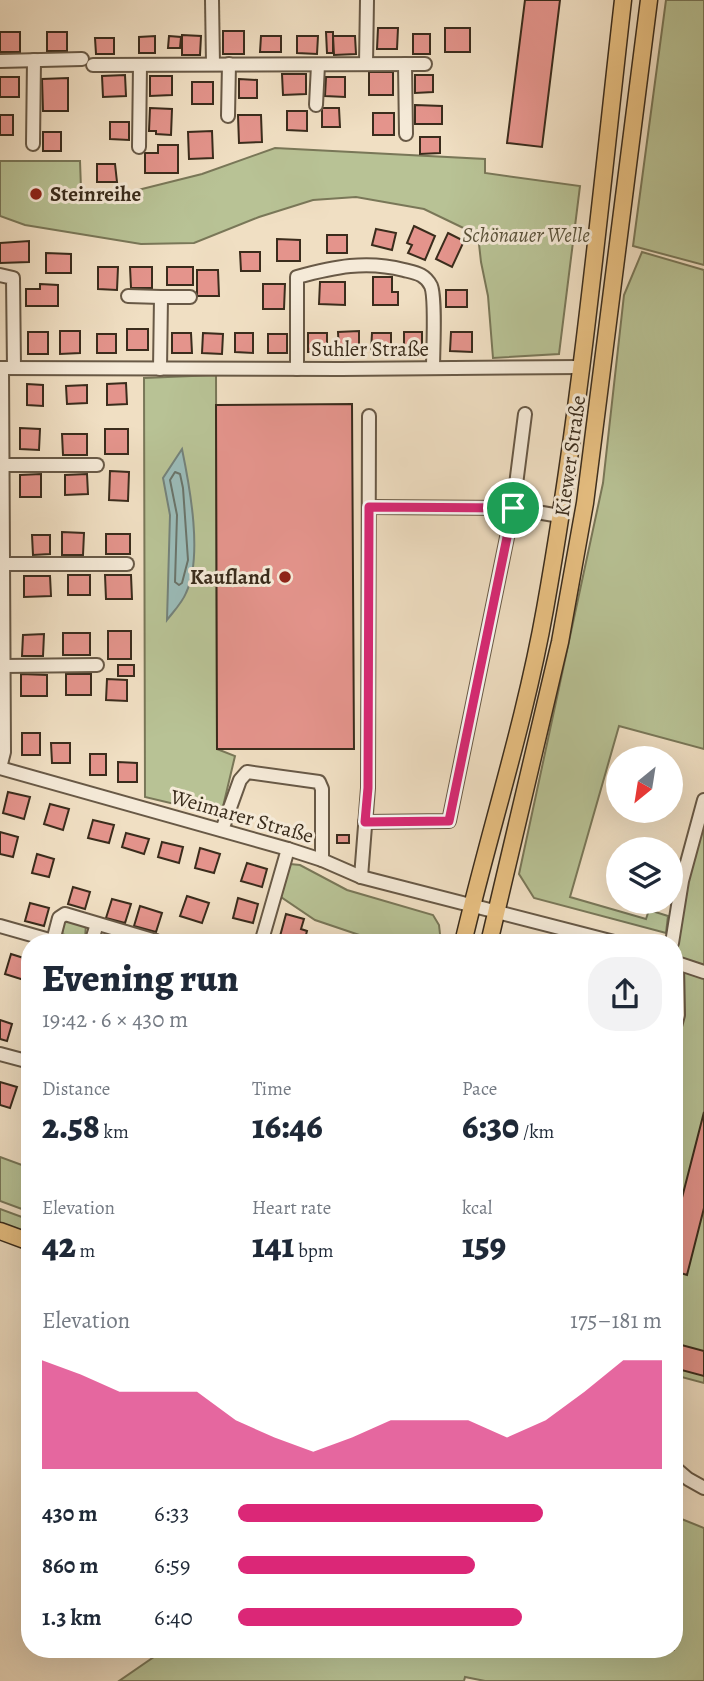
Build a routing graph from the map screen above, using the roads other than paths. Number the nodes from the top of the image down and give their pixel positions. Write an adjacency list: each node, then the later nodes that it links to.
1 (212, 0): 7 (street)
2 (367, 0): 9 (street)
3 (623, 0): 23 (main road, Kiewer Straße)
4 (649, 0): 49 (main road, Kiewer Straße)
5 (34, 60): 6 (street); 11 (street); 17 (street)
6 (0, 61)
7 (213, 64): 8 (street); 11 (street)
8 (229, 64): 12 (street); 15 (street)
9 (366, 64): 10 (street); 12 (street)
10 (405, 64): 13 (street); 16 (street)
11 (139, 65): 18 (street)
12 (318, 65): 14 (street)
13 (425, 65)
14 (316, 105)
15 (228, 116)
16 (406, 134)
17 (33, 144)
18 (139, 147)
19 (0, 275): 24 (street)
20 (128, 296): 21 (street)
21 (161, 297): 22 (street); 26 (street)
22 (190, 297)
23 (580, 367): 25 (street, Suhler Straße); 34 (main road, Kiewer Straße)
24 (5, 368): 26 (street, Suhler Straße); 30 (street)
25 (433, 368): 27 (street, Suhler Straße); 27 (street)
26 (160, 369): 27 (street, Suhler Straße)
27 (297, 369)
28 (525, 414): 33 (street)
29 (369, 415): 32 (street)
30 (2, 465): 31 (street); 35 (street)
31 (97, 465)
32 (369, 507): 33 (street); 43 (street)
33 (513, 508): 34 (street); 43 (street)
34 (560, 516): 48 (main road, Kiewer Straße)
35 (1, 536): 36 (street)
36 (2, 564): 37 (street); 38 (street)
37 (127, 564)
38 (2, 646): 40 (street)
39 (97, 665): 40 (street)
40 (4, 666): 41 (street)
41 (0, 768): 44 (street, Weimarer Straße)
42 (704, 800): 60 (street)
43 (365, 822): 47 (street)
44 (222, 830): 45 (street, Weimarer Straße); 46 (street)
45 (288, 849): 46 (street, Weimarer Straße); 56 (street)
46 (322, 860): 47 (street, Weimarer Straße)
47 (361, 877): 48 (street, Weimarer Straße)
48 (472, 905): 49 (street); 57 (main road, Kiewer Straße)
49 (496, 911): 58 (main road, Kiewer Straße); 59 (street)
50 (97, 924): 53 (street); 54 (street); 55 (street)
51 (0, 926): 52 (street)
52 (28, 934)
53 (58, 934)
54 (94, 934)
55 (132, 934)
56 (264, 934)
57 (465, 934)
58 (491, 934)
59 (584, 934)
60 (673, 934)
61 (683, 966): 62 (street)
62 (704, 972)
63 (0, 1054): 64 (street)
64 (21, 1060)
65 (0, 1231): 66 (main road)
66 (21, 1239)
67 (683, 1475): 68 (street)
68 (704, 1488)

